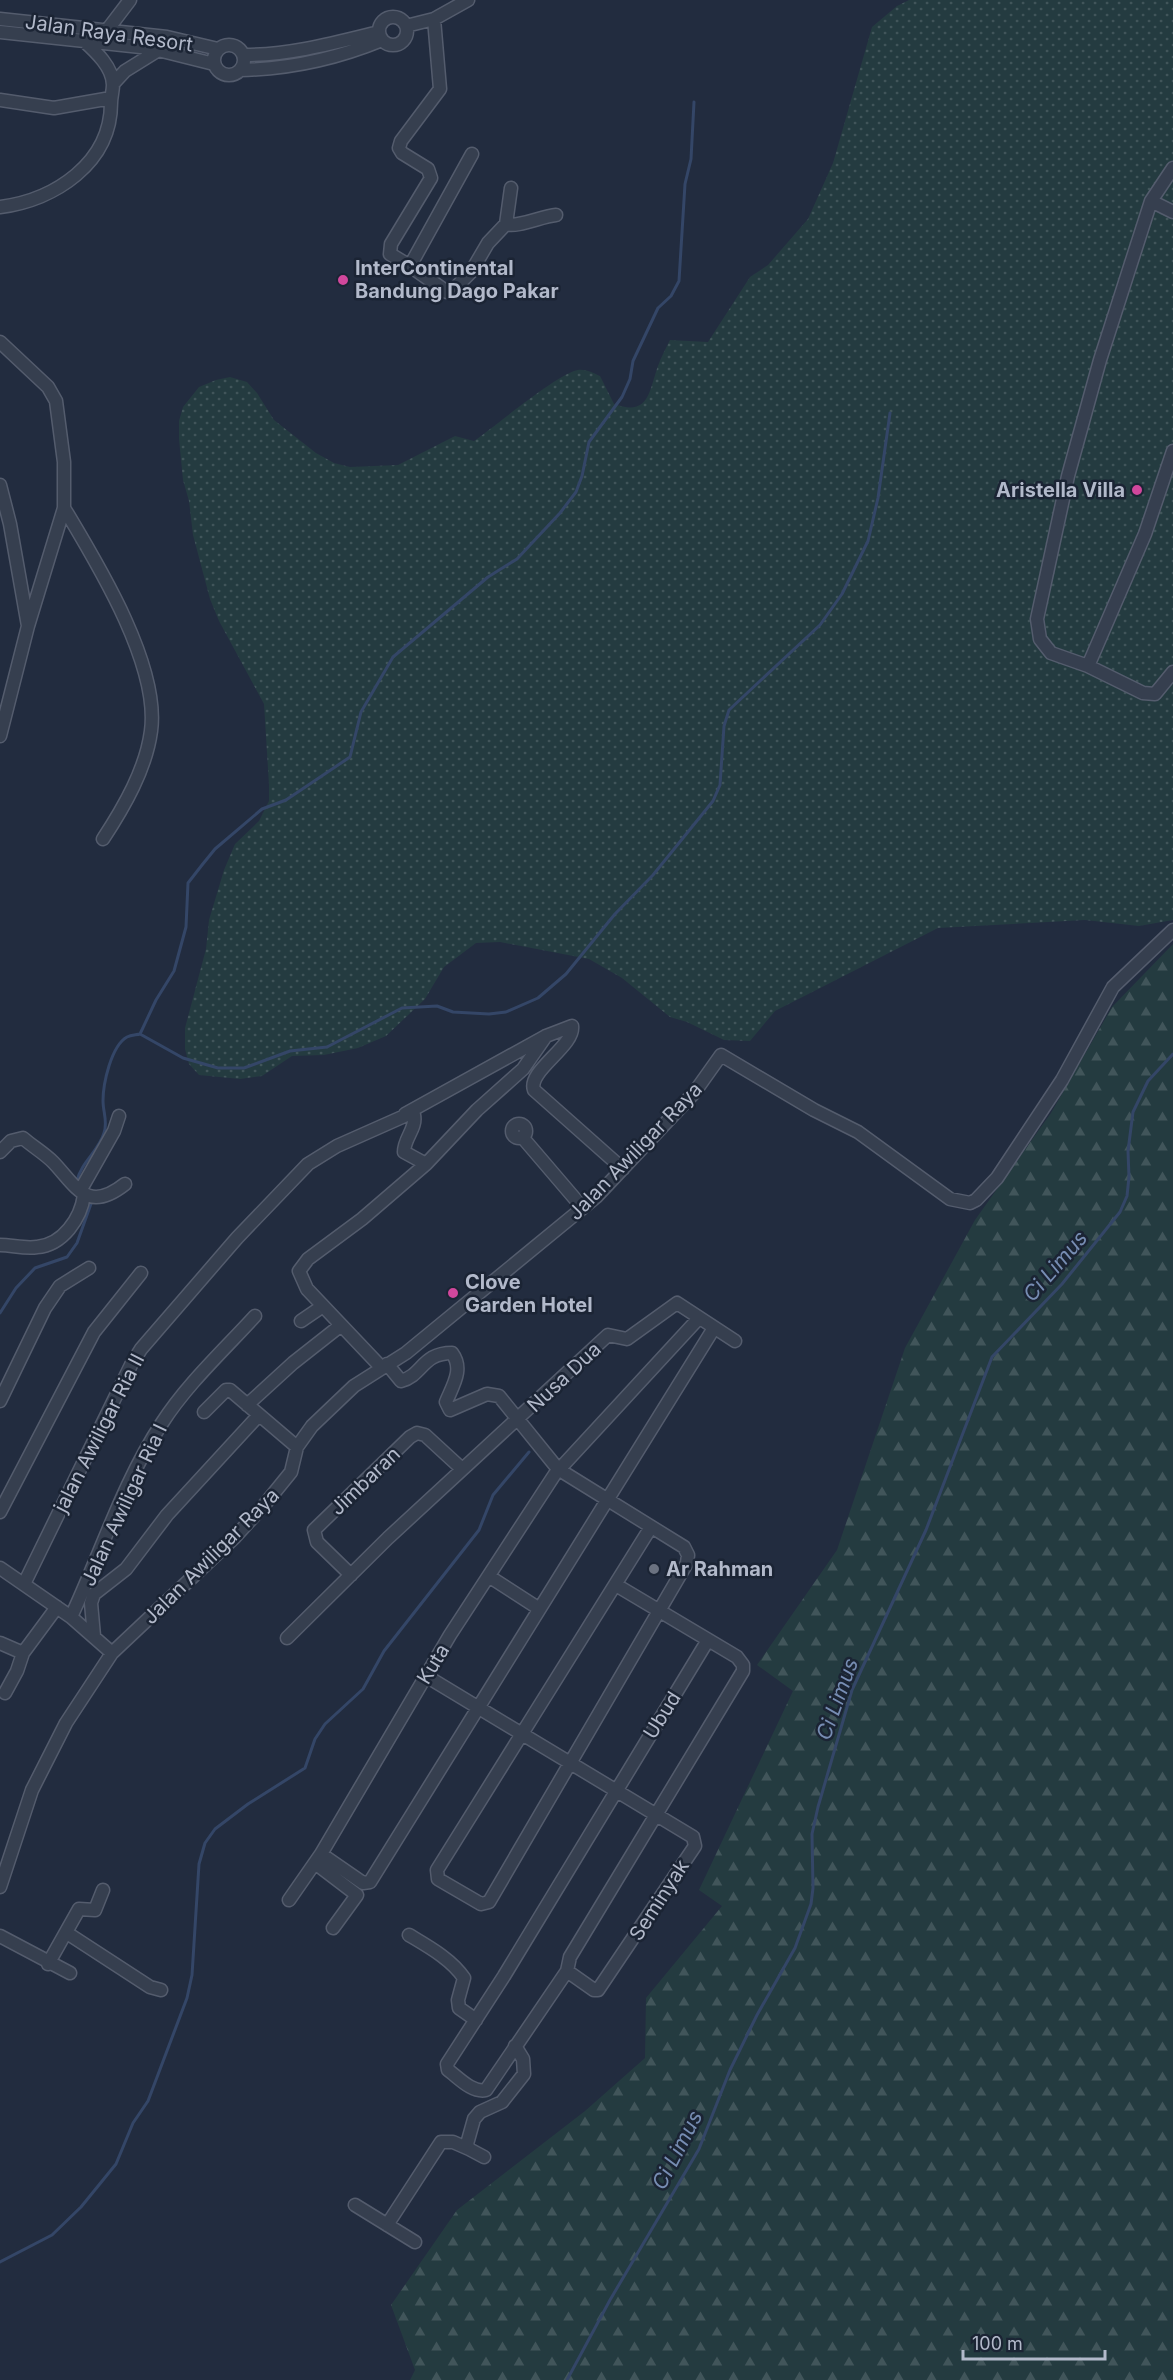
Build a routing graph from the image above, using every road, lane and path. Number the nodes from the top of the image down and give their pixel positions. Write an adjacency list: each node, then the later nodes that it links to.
1 (130, 0): 6 (street)
2 (468, 0): 4 (street)
3 (0, 19): 6 (street, Jalan Raya Resort)
4 (434, 19): 5 (street); 27 (street)
5 (406, 26): 8 (street); 8 (street)
6 (108, 29): 9 (street, Jalan Raya Resort)
7 (0, 32): 10 (street)
8 (380, 36): 13 (street); 15 (street)
9 (167, 37): 11 (street, Jalan Raya Resort); 12 (street)
10 (83, 40): 12 (street); 16 (street)
11 (218, 49): 13 (street); 14 (street)
12 (161, 51): 14 (street); 16 (street)
13 (244, 55): 15 (street)
14 (214, 64): 15 (street)
15 (240, 70)
16 (113, 84): 17 (street)
17 (111, 98): 18 (street); 23 (street)
18 (0, 100)
19 (472, 154): 27 (street)
20 (1173, 168): 22 (street)
21 (511, 188): 26 (street)
22 (1151, 201): 24 (street); 33 (street)
23 (0, 207)
24 (1173, 212)
25 (556, 215): 26 (street)
26 (506, 224): 27 (street)
27 (410, 266)
28 (0, 342): 31 (street)
29 (1173, 451): 33 (street)
30 (0, 485): 32 (street)
31 (64, 508): 32 (street); 36 (street)
32 (28, 626): 35 (street)
33 (1088, 666): 34 (street)
34 (1173, 672)
35 (0, 736)
36 (104, 839)
37 (1173, 930): 44 (street, Jalan Awiligar Raya)
38 (546, 1036): 39 (street, jalan Awiligar Ria II); 43 (street); 44 (street, jalan Awiligar Ria II)
39 (405, 1114): 43 (street); 73 (street, jalan Awiligar Ria II)
40 (119, 1116): 46 (street)
41 (523, 1138): 47 (street)
42 (0, 1152): 46 (street)
43 (426, 1164): 51 (street)
44 (623, 1169): 47 (street, Jalan Awiligar Raya)
45 (125, 1184): 46 (street)
46 (82, 1193): 48 (street)
47 (582, 1207): 58 (street, Jalan Awiligar Raya)
48 (0, 1245)
49 (89, 1268): 59 (street)
50 (141, 1273): 68 (street)
51 (323, 1306): 54 (street); 55 (street)
52 (255, 1316): 78 (street, Jalan Awiligar Ria I)
53 (699, 1318): 56 (street, Nusa Dua); 63 (street, Nusa Dua); 66 (street)
54 (301, 1321)
55 (340, 1326): 58 (street); 60 (street)
56 (714, 1328): 57 (street, Nusa Dua); 67 (street)
57 (735, 1341)
58 (384, 1365): 63 (street); 64 (street, Jalan Awiligar Raya)
59 (0, 1401)
60 (248, 1405): 61 (street); 62 (street)
61 (204, 1412)
62 (259, 1414): 64 (street); 79 (street)
63 (518, 1419): 65 (street); 66 (street)
64 (297, 1446): 84 (street, Jalan Awiligar Raya)
65 (462, 1469): 71 (street); 71 (street, Jimbaran)
66 (558, 1469): 67 (street); 72 (street, Kuta)
67 (605, 1500): 69 (street); 76 (street)
68 (0, 1512)
69 (651, 1527): 74 (street); 77 (street)
70 (0, 1568): 73 (street)
71 (351, 1575): 80 (street)
72 (490, 1577): 76 (street); 85 (street, Kuta)
73 (24, 1584): 75 (street)
74 (616, 1586): 77 (street); 88 (street)
75 (57, 1607): 78 (street); 83 (street)
76 (538, 1608): 87 (street)
77 (659, 1613): 81 (street); 89 (street)
78 (71, 1617): 79 (street)
79 (93, 1636): 84 (street)
80 (287, 1638)
81 (708, 1640): 90 (street, Ubud); 91 (street)
82 (0, 1643): 83 (street)
83 (23, 1653): 86 (street)
84 (112, 1653): 93 (street, Jalan Awiligar Raya)
85 (426, 1676): 87 (street, Seminyak); 92 (street, Kuta)
86 (5, 1693)
87 (477, 1707): 88 (street, Seminyak); 92 (street)
88 (522, 1734): 89 (street, Seminyak); 89 (street)
89 (569, 1763): 90 (street, Seminyak)
90 (616, 1790): 91 (street, Seminyak); 104 (street)
91 (658, 1815): 101 (street); 101 (street, Seminyak)
92 (318, 1858): 95 (street, Kuta); 96 (street)
93 (0, 1887)
94 (103, 1890): 97 (street)
95 (289, 1900)
96 (333, 1928)
97 (67, 1933): 100 (street); 103 (street)
98 (410, 1935): 104 (street)
99 (0, 1936): 100 (street)
100 (48, 1964): 102 (street)
101 (567, 1971): 105 (street)
102 (70, 1973)
103 (161, 1990)
104 (476, 2020): 105 (street)
105 (515, 2046): 106 (street)
106 (469, 2149): 107 (street); 109 (street)
107 (484, 2157)
108 (355, 2205): 109 (street)
109 (387, 2225): 110 (street)
110 (415, 2242)

